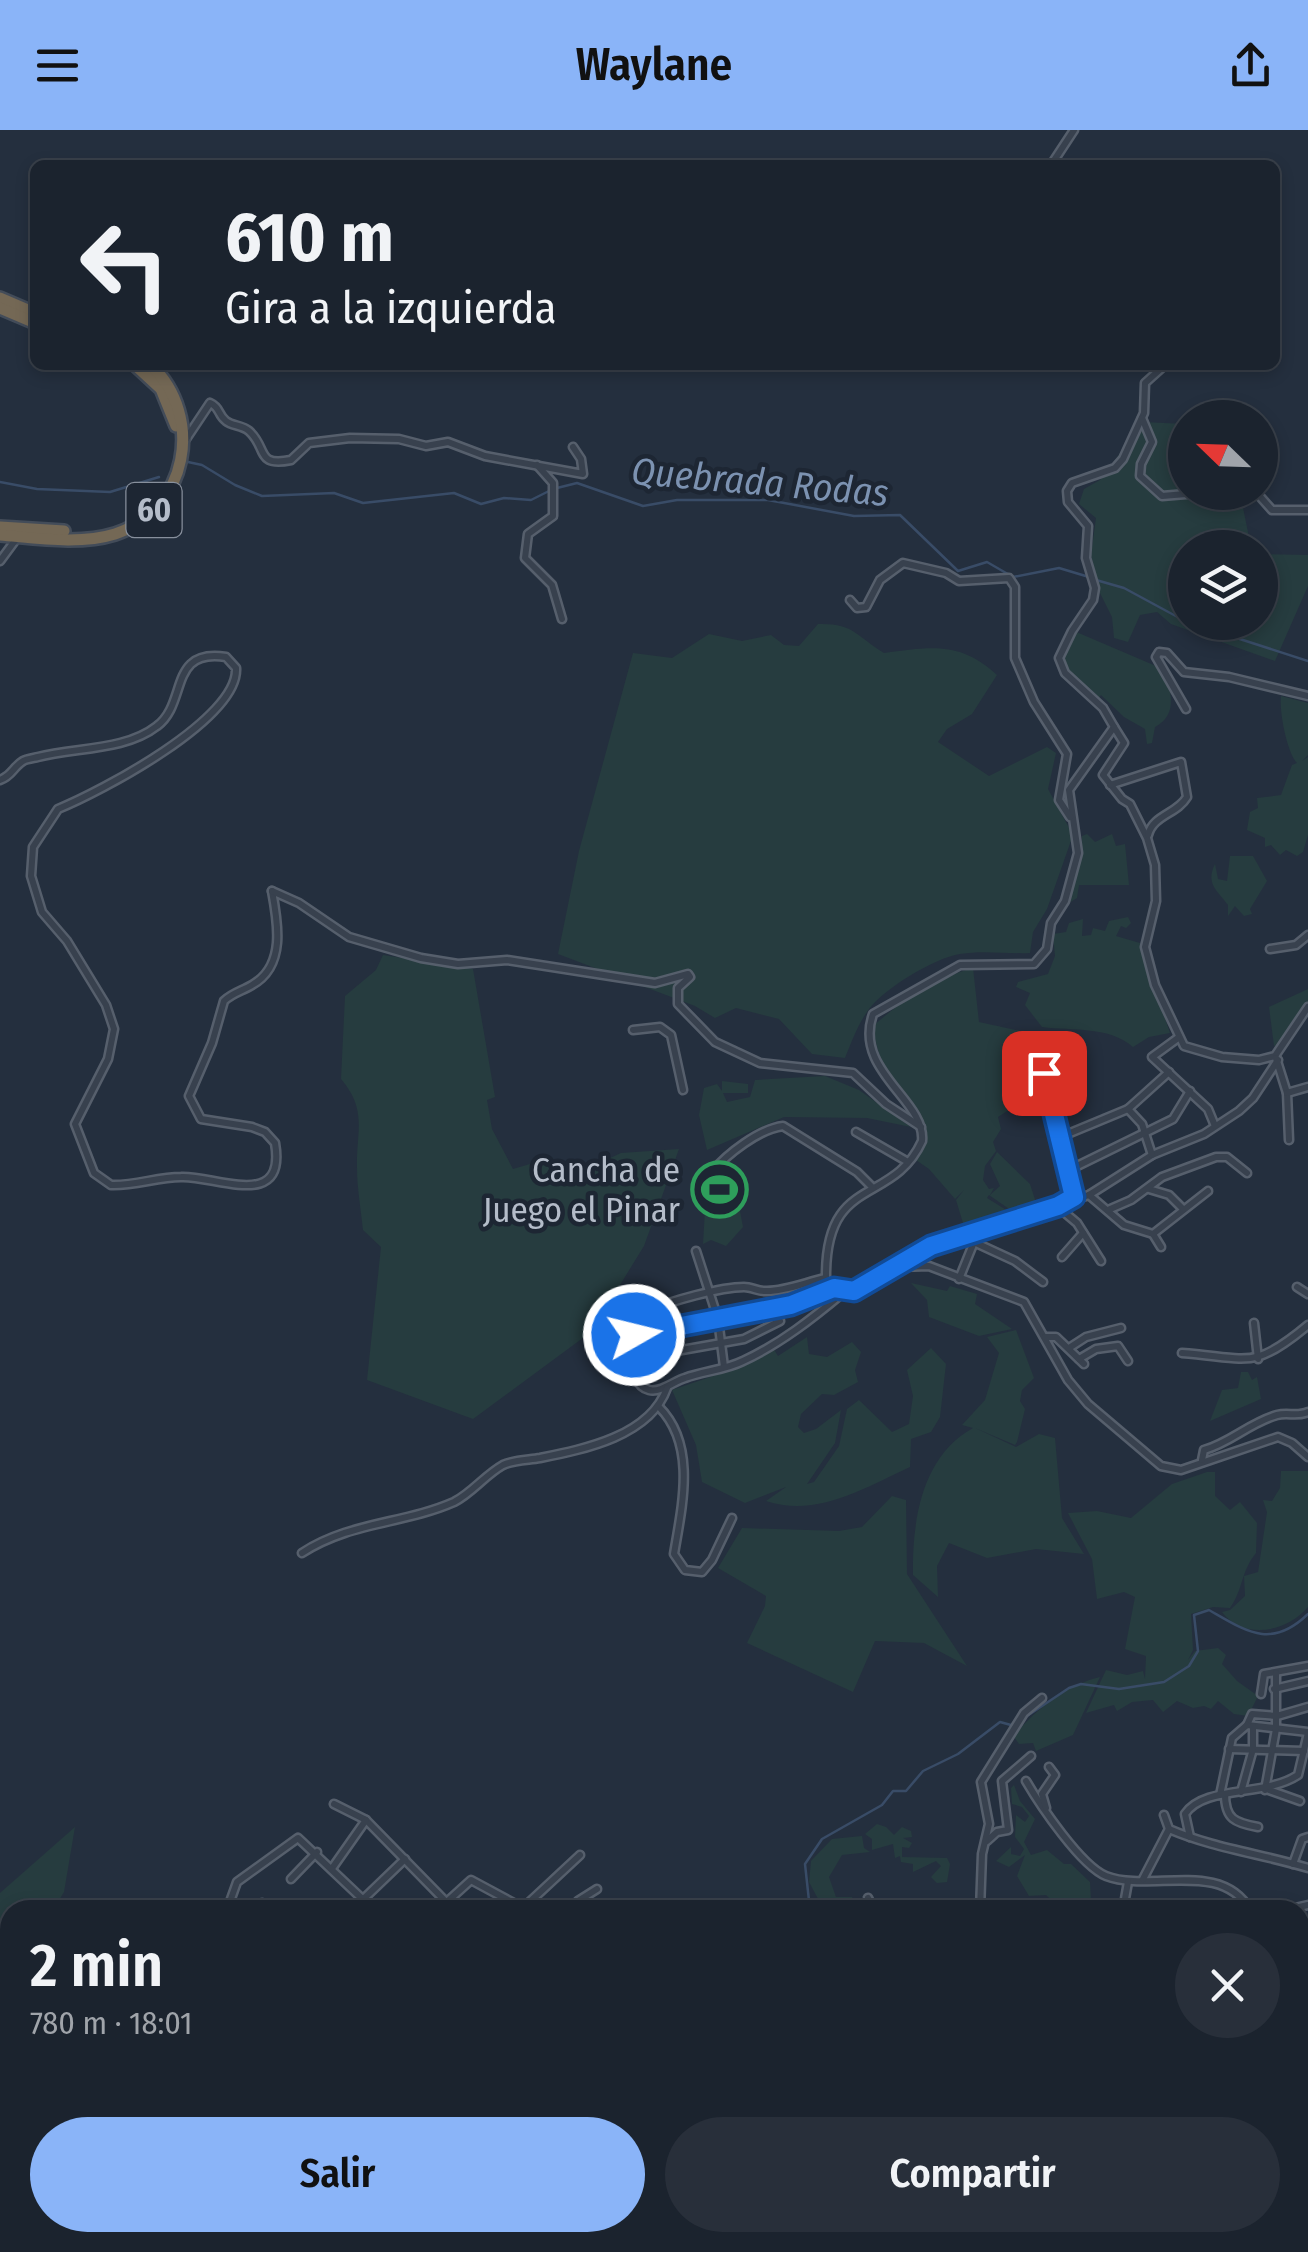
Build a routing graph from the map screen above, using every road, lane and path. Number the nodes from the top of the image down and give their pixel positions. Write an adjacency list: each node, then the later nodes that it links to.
1 (1074, 130): 2 (street)
2 (1054, 160)
3 (0, 298): 5 (highway)
4 (0, 308): 6 (highway)
5 (30, 311)
6 (30, 321)
7 (140, 370): 17 (highway, 60)
8 (155, 370): 11 (highway, 60)
9 (1159, 370): 10 (street)
10 (1141, 417): 14 (street); 25 (street)
11 (184, 442): 13 (street); 19 (highway, 60)
12 (573, 447): 13 (street)
13 (537, 465): 22 (street)
14 (1168, 496)
15 (1278, 510): 16 (street)
16 (1308, 510)
17 (0, 527)
18 (0, 535): 19 (highway, 60)
19 (20, 536): 20 (street)
20 (0, 561)
21 (850, 600): 28 (street)
22 (562, 619)
23 (1308, 696): 24 (street)
24 (1186, 709)
25 (1114, 727): 27 (street); 28 (street)
26 (0, 780): 44 (street)
27 (1110, 785): 29 (street); 29 (street)
28 (1071, 818): 44 (street)
29 (1148, 838): 34 (street)
30 (1308, 935): 31 (street)
31 (1270, 950)
32 (1308, 1007): 36 (street)
33 (633, 1030): 39 (street)
34 (1178, 1038): 36 (street); 37 (street)
35 (1039, 1053): 47 (street)
36 (1276, 1058): 41 (street); 43 (street)
37 (1169, 1072): 40 (street); 42 (street)
38 (1308, 1087): 41 (street)
39 (682, 1090)
40 (1190, 1091): 43 (street); 45 (street)
41 (1287, 1093): 48 (street)
42 (1128, 1110): 45 (street); 47 (street)
43 (1215, 1126): 49 (street)
44 (922, 1128): 50 (street)
45 (1145, 1130): 49 (street); 51 (street)
46 (856, 1132): 50 (street)
47 (1058, 1138): 51 (street)
48 (1289, 1140)
49 (1152, 1155): 57 (street)
50 (908, 1162): 54 (street)
51 (1067, 1171): 58 (street)
52 (712, 1172): 54 (street)
53 (1246, 1173): 55 (street)
54 (872, 1188): 71 (street)
55 (1144, 1191): 60 (street); 61 (street)
56 (1208, 1191): 60 (street)
57 (1088, 1195): 58 (street); 61 (street)
58 (1074, 1197): 59 (street)
59 (1058, 1206): 62 (street); 64 (street)
60 (1183, 1209): 63 (street)
61 (1108, 1210): 63 (street)
62 (1082, 1233): 68 (street); 69 (street)
63 (1152, 1234): 66 (street)
64 (964, 1237): 65 (street); 70 (street)
65 (974, 1242): 72 (street); 73 (street)
66 (1162, 1247)
67 (696, 1251): 77 (street)
68 (1062, 1257)
69 (1100, 1261)
70 (898, 1268): 72 (street); 76 (street)
71 (826, 1278): 75 (street); 77 (street)
72 (960, 1279): 85 (street)
73 (1043, 1282)
74 (1296, 1287): 78 (street)
75 (834, 1288): 76 (street); 79 (street)
76 (844, 1291): 92 (street)
77 (711, 1294): 79 (street); 84 (street)
78 (1308, 1294)
79 (718, 1319): 84 (street); 86 (street)
80 (780, 1322): 86 (street)
81 (1254, 1324): 90 (street)
82 (1308, 1325): 90 (street)
83 (1121, 1328): 87 (street)
84 (634, 1335): 93 (street)
85 (1045, 1337): 87 (street); 97 (street)
86 (722, 1342): 88 (street); 92 (street)
87 (1068, 1348): 91 (street)
88 (666, 1353)
89 (1182, 1353): 90 (street)
90 (1258, 1359)
91 (1128, 1361)
92 (724, 1367): 93 (street)
93 (668, 1385): 94 (street)
94 (659, 1407): 98 (street); 99 (street)
95 (1308, 1412): 97 (street)
96 (1308, 1457): 97 (street)
97 (1204, 1460)
98 (732, 1518)
99 (302, 1553)
100 (1308, 1666): 101 (street)
101 (1276, 1673): 103 (street); 104 (street)
102 (1308, 1681): 103 (street)
103 (1274, 1689): 107 (street)
104 (1262, 1694)
105 (1042, 1698): 130 (street)
106 (1308, 1707): 107 (street)
107 (1277, 1716): 108 (street); 109 (street)
108 (1250, 1726): 109 (street); 111 (street); 112 (street)
109 (1276, 1730): 110 (street); 113 (street)
110 (1308, 1733): 115 (street)
111 (1230, 1749): 112 (street); 120 (street)
112 (1253, 1749): 113 (street); 119 (street)
113 (1272, 1751): 115 (street); 118 (street)
114 (1031, 1756): 130 (street)
115 (1305, 1757): 118 (street)
116 (1049, 1768): 123 (street)
117 (1026, 1782): 123 (street)
118 (1267, 1790): 119 (street); 121 (street)
119 (1241, 1792): 120 (street)
120 (1222, 1794): 126 (street); 128 (street)
121 (1300, 1801)
122 (334, 1804): 125 (street)
123 (1048, 1814): 139 (street)
124 (1164, 1816): 127 (street)
125 (366, 1820): 133 (street); 135 (street)
126 (1258, 1827)
127 (1169, 1829): 128 (street); 138 (street)
128 (1190, 1837): 134 (street)
129 (1308, 1837): 134 (street)
130 (984, 1845): 148 (street)
131 (316, 1852): 135 (street); 137 (street); 141 (street)
132 (580, 1854): 146 (street)
133 (405, 1860): 142 (street); 143 (street)
134 (1292, 1864): 136 (street)
135 (333, 1867): 142 (street)
136 (1308, 1868)
137 (291, 1879)
138 (1142, 1880): 139 (street); 150 (street)
139 (1128, 1882): 149 (street)
140 (597, 1889): 147 (street)
141 (232, 1900)
142 (364, 1900)
143 (444, 1900)
144 (448, 1900): 145 (street)
145 (508, 1900)
146 (531, 1900)
147 (580, 1900)
148 (981, 1900)
149 (1125, 1900)
150 (1242, 1900)

